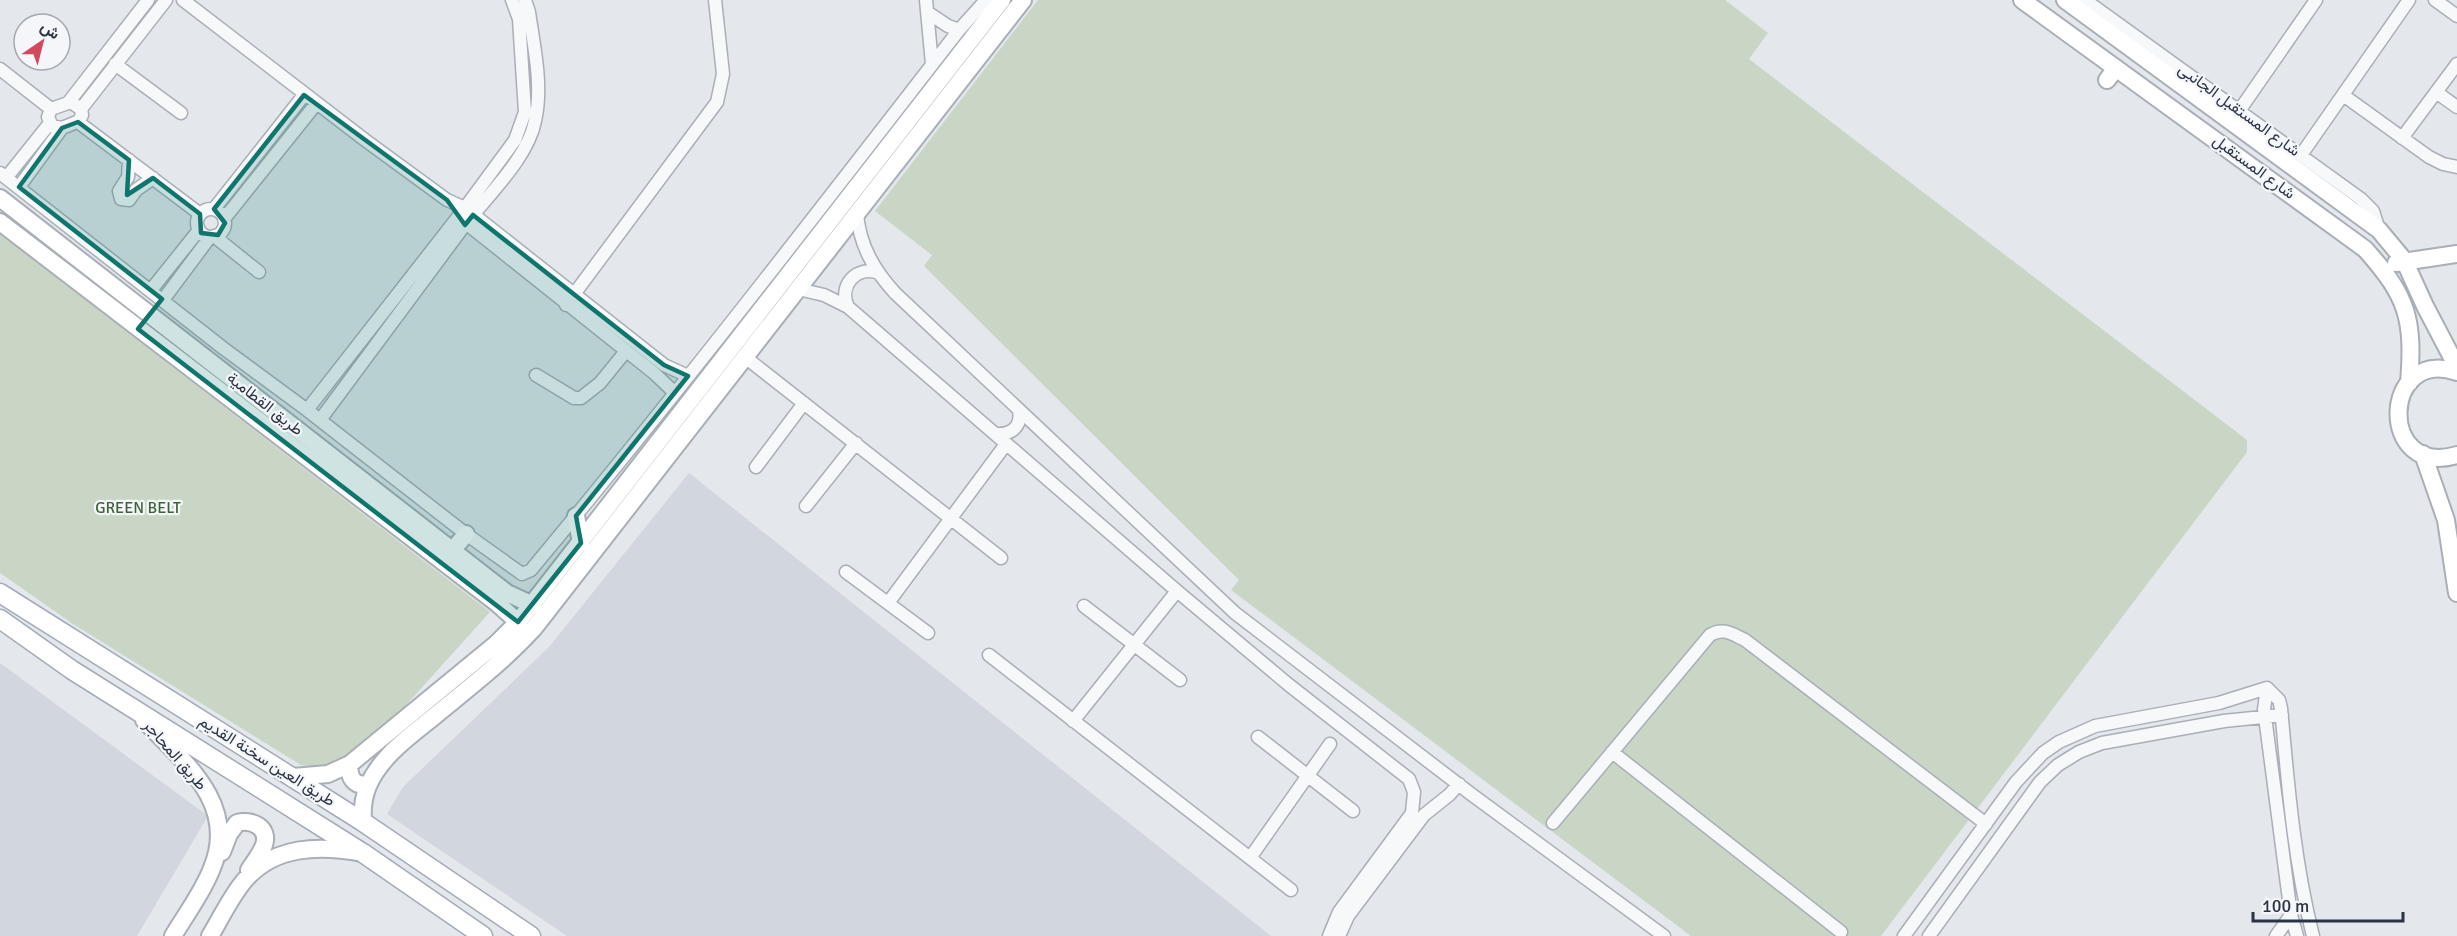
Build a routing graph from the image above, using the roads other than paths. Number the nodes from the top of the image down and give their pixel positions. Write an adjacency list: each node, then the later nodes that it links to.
1 (148, 0): 29 (street)
2 (166, 0): 20 (street)
3 (183, 0): 26 (street)
4 (512, 0): 19 (street)
5 (525, 0): 19 (street)
6 (715, 0): 63 (street)
7 (986, 0): 18 (street)
8 (1002, 0): 89 (street)
9 (1023, 0): 49 (street)
10 (2022, 0): 28 (street, شارع المستقبل)
11 (2065, 0): 24 (street, شارع المستقبل)
12 (2085, 0): 34 (street, شارع المستقبل الجانبى)
13 (2316, 0): 34 (street)
14 (2409, 0): 27 (street)
15 (2435, 0): 17 (street)
16 (926, 6): 18 (street); 21 (street)
17 (2457, 16)
18 (959, 30): 21 (street)
19 (529, 63): 50 (street)
20 (115, 64): 32 (street); 35 (street)
21 (932, 64): 72 (street)
22 (2457, 64): 25 (street)
23 (0, 69): 33 (street)
24 (2169, 77): 28 (street); 53 (street, شارع المستقبل)
25 (2436, 92): 31 (street); 39 (street)
26 (304, 95): 30 (street); 47 (street)
27 (2343, 95): 39 (street); 40 (street)
28 (2156, 96): 57 (street, شارع المستقبل)
29 (68, 103): 32 (street); 33 (street)
30 (316, 104): 50 (street); 51 (street)
31 (2457, 107)
32 (81, 108): 36 (street)
33 (51, 109): 37 (street)
34 (2239, 111): 40 (street, شارع المستقبل الجانبى)
35 (181, 113)
36 (78, 122): 38 (street); 41 (street)
37 (50, 123): 38 (street); 43 (street)
38 (62, 128): 45 (street)
39 (2402, 138): 42 (street)
40 (2301, 155): 53 (street, شارع المستقبل الجانبى)
41 (129, 160): 44 (street); 44 (street)
42 (2457, 167)
43 (3, 175): 45 (street)
44 (153, 178): 48 (street)
45 (19, 188): 61 (street)
46 (0, 198): 65 (street, طريق القطامية)
47 (214, 209): 48 (street); 51 (street)
48 (200, 214): 54 (street)
49 (857, 214): 59 (street); 60 (street)
50 (465, 216): 63 (street); 76 (street); 78 (street)
51 (224, 219): 54 (street)
52 (0, 222): 66 (street, طريق القطامية)
53 (2379, 230): 56 (street, شارع المستقبل)
54 (208, 234): 58 (street); 61 (street); 62 (street)
55 (2457, 254): 56 (street)
56 (2404, 260): 57 (street); 69 (street, شارع المستقبل)
57 (2381, 267): 73 (street, شارع المستقبل)
58 (259, 272)
59 (879, 273): 64 (street); 77 (street)
60 (798, 289): 64 (street); 68 (street)
61 (151, 290): 62 (street)
62 (163, 300): 76 (street)
63 (569, 300): 67 (street); 72 (street)
64 (848, 307): 79 (street)
65 (150, 314): 66 (street); 90 (street, طريق القطامية)
66 (138, 329): 100 (street, طريق القطامية)
67 (626, 351): 71 (street); 74 (street)
68 (745, 357): 75 (street); 116 (street)
69 (2457, 367)
70 (2457, 372): 73 (street)
71 (536, 375)
72 (688, 376): 74 (street)
73 (2409, 383): 82 (street)
74 (675, 393): 86 (street)
75 (804, 403): 80 (street); 84 (street)
76 (307, 410): 78 (street)
77 (1019, 410): 79 (street); 117 (street)
78 (320, 420): 88 (street)
79 (996, 434): 81 (street)
80 (856, 444): 85 (street); 87 (street)
81 (1006, 444): 87 (street); 93 (street)
82 (2422, 454): 83 (street); 95 (street)
83 (2457, 455)
84 (756, 467)
85 (806, 506)
86 (576, 516): 88 (street); 89 (street)
87 (951, 518): 91 (street); 96 (street)
88 (466, 534): 90 (street)
89 (581, 543): 97 (street)
90 (452, 551): 97 (street, طريق القطامية)
91 (1001, 558)
92 (846, 572): 96 (street)
93 (1177, 591): 102 (street); 118 (street)
94 (0, 593): 115 (main road, طريق العين سخنة القديم)
95 (2457, 593)
96 (888, 603): 101 (street)
97 (533, 605): 100 (street)
98 (1084, 606): 102 (street)
99 (0, 619): 106 (main road, طريق العين سخنة القديم)
100 (518, 622): 113 (street)
101 (928, 633)
102 (1134, 644): 104 (street); 109 (street)
103 (989, 655): 109 (street)
104 (1180, 680)
105 (2267, 688): 107 (street); 108 (street); 123 (street)
106 (134, 708): 124 (main road, طريق العين سخنة القديم); 126 (street, طريق المحاجر)
107 (2282, 715): 108 (street); 142 (street)
108 (2265, 716): 129 (street); 139 (street)
109 (1073, 721): 125 (street)
110 (1258, 737): 114 (street)
111 (1330, 744): 114 (street)
112 (1612, 752): 122 (street); 123 (street); 130 (street)
113 (350, 764): 115 (street); 116 (street)
114 (1307, 775): 120 (street); 125 (street)
115 (293, 777): 121 (main road, طريق العين سخنة القديم)
116 (368, 784): 121 (street)
117 (1459, 784): 119 (street); 137 (street)
118 (1415, 799): 119 (street); 135 (street)
119 (1430, 809): 136 (street)
120 (1353, 811)
121 (363, 822): 134 (main road, طريق العين سخنة القديم)
122 (1553, 823)
123 (1986, 824): 138 (street)
124 (363, 853): 127 (street); 133 (main road, طريق العين سخنة القديم)
125 (1250, 858): 128 (street)
126 (212, 869): 127 (street); 131 (street, طريق المحاجر)
127 (238, 889): 132 (street)
128 (1291, 890)
129 (2291, 915): 140 (street); 141 (street)
130 (1841, 932)
131 (173, 936)
132 (210, 936)
133 (483, 936)
134 (531, 936)
135 (1329, 936)
136 (1339, 936)
137 (1664, 936)
138 (1904, 936)
139 (1929, 936)
140 (2276, 936)
141 (2297, 936)
142 (2313, 936)

